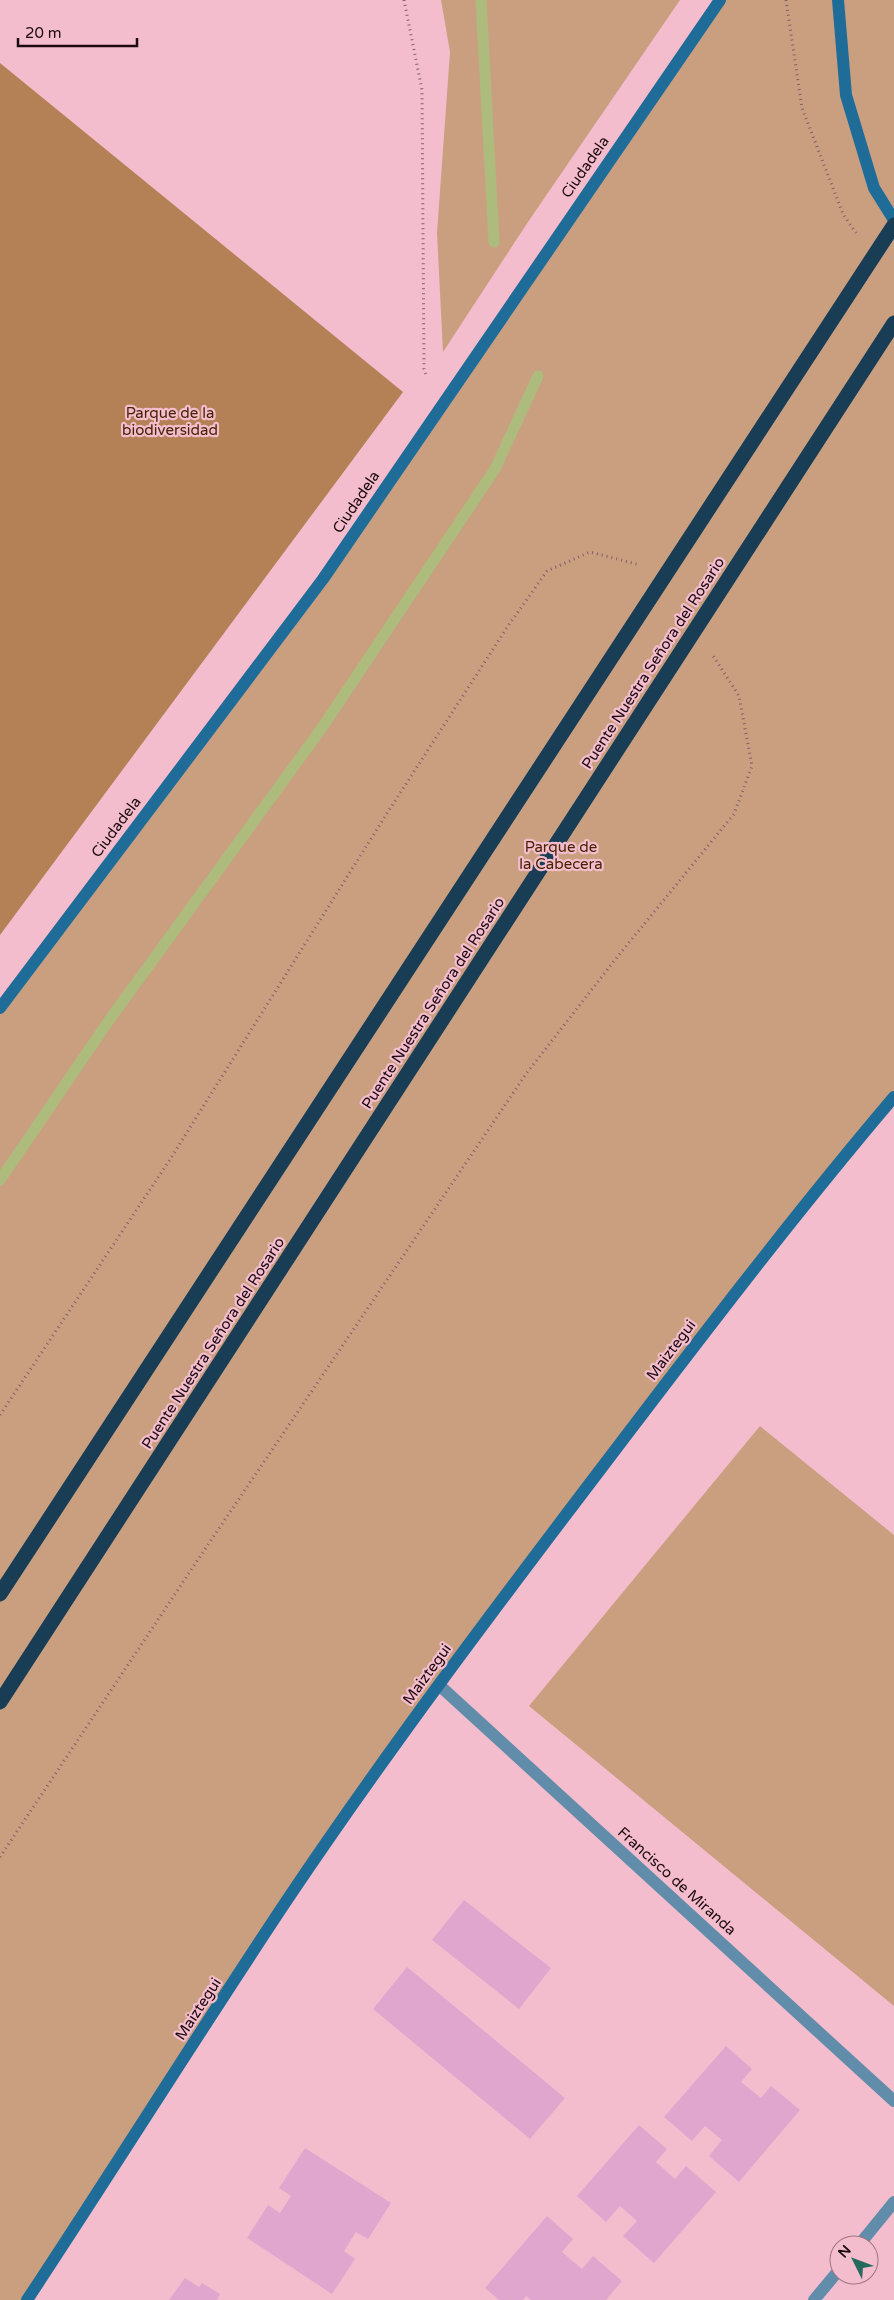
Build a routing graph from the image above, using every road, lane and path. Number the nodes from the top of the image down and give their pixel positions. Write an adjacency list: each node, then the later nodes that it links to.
1 (404, 0): 9 (path)
2 (720, 0): 9 (main road, Ciudadela)
3 (786, 0): 7 (path)
4 (838, 0): 5 (main road)
5 (894, 220)
6 (894, 225): 13 (highway)
7 (858, 237)
8 (894, 323): 15 (highway, Puente Nuestra Señora del Rosario)
9 (439, 408): 11 (main road, Ciudadela)
10 (614, 961): 16 (path)
11 (0, 1008)
12 (894, 1097): 14 (main road, Maiztegui)
13 (0, 1594)
14 (439, 1685): 17 (street, Francisco de Miranda); 21 (main road, Maiztegui)
15 (0, 1702)
16 (0, 1857)
17 (894, 2101)
18 (894, 2202): 19 (street)
19 (867, 2235)
20 (829, 2282): 22 (street)
21 (27, 2300)
22 (814, 2300)

